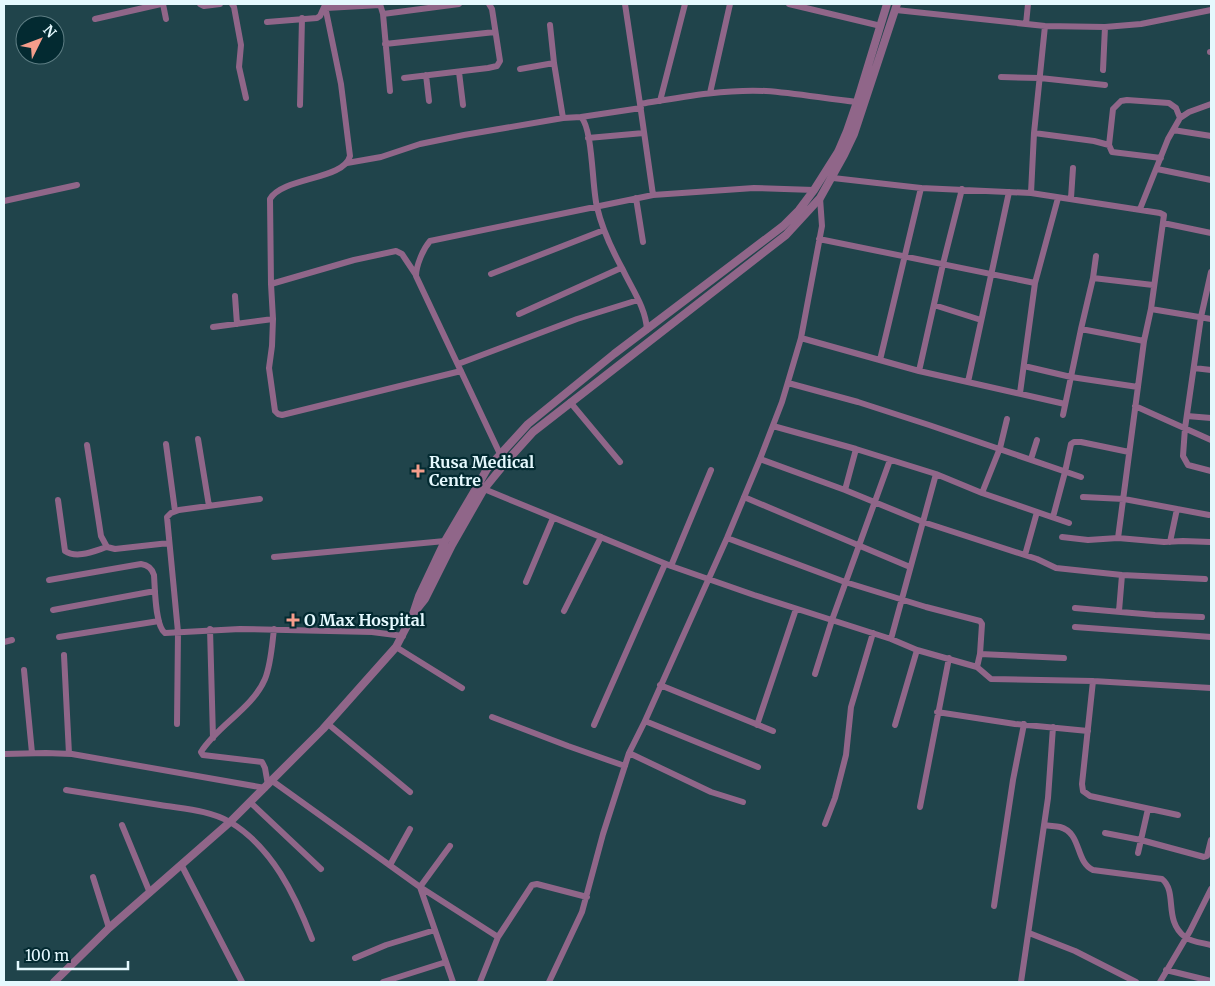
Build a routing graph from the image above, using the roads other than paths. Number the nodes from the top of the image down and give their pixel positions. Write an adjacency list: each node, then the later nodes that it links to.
1 (162, 4): 19 (street); 20 (street)
2 (200, 4): 3 (street)
3 (220, 4)
4 (232, 4): 40 (street)
5 (380, 4): 14 (street); 17 (street)
6 (459, 4): 17 (street)
7 (489, 4): 27 (street)
8 (625, 4): 47 (street)
9 (685, 4): 42 (street)
10 (730, 4): 39 (street)
11 (789, 4): 24 (street)
12 (887, 4): 24 (street)
13 (1028, 4): 22 (street)
14 (325, 6): 18 (street); 59 (street)
15 (897, 7): 22 (street); 57 (street)
16 (1211, 10): 26 (street)
17 (383, 14): 28 (street)
18 (302, 18): 21 (street); 45 (street)
19 (95, 19)
20 (166, 20)
21 (267, 22)
22 (1026, 24): 25 (street)
23 (550, 25): 29 (street)
24 (880, 26): 43 (street)
25 (1045, 26): 26 (street); 36 (street)
26 (1105, 28): 31 (street)
27 (495, 32): 28 (street); 32 (street)
28 (385, 44): 38 (street)
29 (554, 63): 30 (street); 49 (street)
30 (520, 69)
31 (1104, 70)
32 (459, 72): 33 (street); 46 (street)
33 (426, 75): 35 (street); 41 (street)
34 (1001, 77): 36 (street)
35 (404, 78)
36 (1040, 78): 37 (street); 53 (street)
37 (1104, 85)
38 (390, 91)
39 (710, 93): 42 (street); 43 (street)
40 (246, 98)
41 (429, 101)
42 (660, 101): 47 (street)
43 (857, 102): 57 (street)
44 (1211, 104): 50 (street)
45 (300, 105)
46 (464, 105)
47 (641, 106): 48 (street); 52 (street)
48 (581, 117): 49 (street); 55 (street)
49 (563, 118): 59 (street)
50 (1180, 118): 51 (street); 56 (street)
51 (1173, 130): 54 (street); 58 (street)
52 (644, 133): 55 (street); 70 (street)
53 (1034, 133): 56 (street); 69 (street)
54 (1211, 136)
55 (588, 138): 76 (street)
56 (1109, 145): 58 (street)
57 (841, 154): 62 (street); 66 (street)
58 (1161, 158): 61 (street)
59 (347, 163): 93 (street)
60 (1074, 168): 74 (street)
61 (1157, 169): 63 (street); 77 (street)
62 (832, 178): 65 (street); 72 (street)
63 (1211, 180)
64 (78, 185): 75 (street)
65 (921, 188): 67 (street); 84 (street)
66 (814, 190): 70 (street); 107 (street)
67 (962, 190): 68 (street); 85 (street)
68 (1009, 192): 69 (street); 89 (street)
69 (1031, 194): 73 (street)
70 (654, 195): 71 (street)
71 (636, 198): 76 (street); 82 (street)
72 (820, 198): 81 (street); 121 (street)
73 (1058, 198): 74 (street); 92 (street)
74 (1071, 198): 77 (street)
75 (4, 201)
76 (596, 206): 79 (street); 90 (street)
77 (1140, 209): 78 (street)
78 (1163, 223): 80 (street); 94 (street)
79 (604, 230): 86 (street); 88 (street)
80 (1211, 233)
81 (819, 239): 84 (street); 108 (street)
82 (643, 242)
83 (1096, 256): 91 (street)
84 (904, 257): 85 (street); 110 (street)
85 (942, 264): 89 (street); 97 (street)
86 (621, 268): 96 (street); 99 (street)
87 (1211, 272): 100 (street)
88 (491, 274)
89 (991, 274): 92 (street); 103 (street)
90 (416, 276): 93 (street); 112 (street)
91 (1093, 278): 94 (street); 106 (street)
92 (1035, 283): 111 (street)
93 (271, 284): 101 (street)
94 (1153, 284): 98 (street)
95 (235, 296): 104 (street)
96 (638, 300): 107 (street); 112 (street)
97 (934, 305): 103 (street); 115 (street)
98 (1151, 308): 100 (street); 109 (street)
99 (519, 314)
100 (1201, 317): 102 (street); 113 (street)
101 (273, 319): 104 (street); 112 (street)
102 (1211, 319)
103 (981, 320): 117 (street)
104 (237, 324): 105 (street)
105 (213, 326)
106 (1081, 329): 109 (street); 116 (street)
107 (647, 330): 138 (street)
108 (801, 338): 110 (street); 118 (street)
109 (1144, 341): 119 (street)
110 (880, 360): 115 (street)
111 (1024, 366): 116 (street); 120 (street)
112 (460, 368): 138 (street)
113 (1194, 368): 114 (street); 125 (street)
114 (1211, 370)
115 (919, 371): 117 (street)
116 (1071, 377): 119 (street); 122 (street)
117 (968, 382): 120 (street)
118 (788, 383): 128 (street); 135 (street)
119 (1138, 387): 123 (street)
120 (1020, 394): 122 (street)
121 (570, 402): 142 (street); 148 (street)
122 (1065, 404): 124 (street)
123 (1135, 406): 129 (street); 137 (street)
124 (1063, 415)
125 (1187, 416): 126 (street); 129 (street)
126 (1211, 418)
127 (1007, 419): 135 (street)
128 (772, 426): 136 (street); 139 (street)
129 (1185, 428): 132 (street); 144 (street)
130 (198, 439): 157 (street)
131 (1037, 440): 140 (street)
132 (1211, 440)
133 (166, 444): 159 (street)
134 (87, 445): 175 (street)
135 (1000, 448): 140 (street); 150 (street)
136 (856, 449): 141 (street); 149 (street)
137 (1129, 452): 145 (street); 153 (street)
138 (500, 454): 170 (street)
139 (760, 459): 149 (street); 151 (street)
140 (1031, 459): 145 (street)
141 (890, 460): 146 (street); 156 (street)
142 (620, 462)
143 (711, 470): 178 (street)
144 (1211, 471)
145 (1066, 472): 147 (street); 163 (street)
146 (936, 474): 150 (street); 164 (street)
147 (1081, 477)
148 (484, 489): 162 (street); 193 (street)
149 (845, 490): 156 (street)
150 (982, 493): 160 (street)
151 (744, 497): 168 (street); 174 (street)
152 (1084, 497): 153 (street)
153 (1124, 498): 158 (street); 169 (street)
154 (58, 500): 175 (street)
155 (260, 500): 157 (street)
156 (874, 502): 164 (street); 174 (street)
157 (209, 506): 159 (street)
158 (1176, 509): 161 (street); 171 (street)
159 (175, 511): 173 (street)
160 (1037, 512): 163 (street); 176 (street)
161 (1210, 515)
162 (554, 518): 166 (street); 184 (street)
163 (1053, 518): 165 (street)
164 (922, 522): 176 (street); 179 (street)
165 (1068, 523)
166 (601, 537): 178 (street); 192 (street)
167 (1062, 537): 169 (street)
168 (727, 538): 181 (street); 185 (street)
169 (1118, 538): 171 (street)
170 (445, 541): 177 (street); 193 (street)
171 (1170, 542): 172 (street)
172 (1210, 542)
173 (169, 543): 175 (street); 200 (street)
174 (859, 545): 179 (street); 185 (street)
175 (107, 547)
176 (1025, 555): 180 (street)
177 (274, 557)
178 (668, 565): 181 (street); 227 (street)
179 (910, 567): 187 (street)
180 (1122, 575): 182 (street); 191 (street)
181 (707, 579): 189 (street); 218 (street)
182 (1205, 579)
183 (49, 580): 186 (street)
184 (526, 582)
185 (845, 582): 187 (street); 195 (street)
186 (155, 591): 190 (street); 196 (street)
187 (902, 599): 205 (street); 210 (street)
188 (1075, 608): 191 (street)
189 (796, 609): 195 (street); 228 (street)
190 (53, 610)
191 (1119, 611): 194 (street)
192 (564, 612)
193 (414, 614): 202 (street)
194 (1202, 616)
195 (832, 620): 201 (street); 216 (street)
196 (159, 621): 200 (street); 203 (street)
197 (1075, 627): 204 (street)
198 (210, 629): 199 (street); 200 (street); 233 (street)
199 (274, 629): 202 (street); 233 (street)
200 (178, 632): 224 (street)
201 (872, 633): 205 (street); 249 (street)
202 (403, 636): 208 (street)
203 (59, 637)
204 (1211, 637)
205 (891, 639): 209 (street)
206 (12, 640): 207 (street)
207 (4, 642)
208 (396, 647): 219 (street); 225 (street)
209 (917, 650): 212 (street); 229 (street)
210 (980, 654): 213 (street); 214 (street)
211 (64, 655): 237 (street)
212 (949, 658): 214 (street); 221 (street)
213 (1064, 658)
214 (977, 667): 217 (street)
215 (24, 670): 234 (street)
216 (815, 674)
217 (1094, 681): 220 (street); 231 (street)
218 (660, 685): 223 (street); 228 (street)
219 (462, 688)
220 (1211, 688)
221 (937, 712): 226 (street); 245 (street)
222 (492, 717): 238 (street)
223 (645, 721): 235 (street); 239 (street)
224 (177, 724)
225 (328, 724): 240 (street); 242 (street)
226 (1024, 724): 230 (street); 266 (street)
227 (594, 725)
228 (757, 725): 232 (street)
229 (895, 725)
230 (1053, 727): 231 (street); 251 (street)
231 (1088, 731): 246 (street)
232 (773, 732)
233 (213, 738): 240 (street)
234 (32, 753): 236 (street); 237 (street)
235 (629, 753): 238 (street); 244 (street)
236 (4, 754)
237 (69, 754): 240 (street)
238 (625, 766): 265 (street)
239 (758, 767)
240 (268, 784): 243 (street); 258 (street)
241 (66, 790): 248 (street)
242 (410, 792)
243 (250, 802): 248 (street); 260 (street)
244 (743, 802)
245 (920, 807)
246 (1148, 809): 247 (street); 254 (street)
247 (1178, 815)
248 (230, 822): 259 (street); 271 (street)
249 (825, 824)
250 (122, 825): 264 (street)
251 (1044, 825): 269 (street); 272 (street)
252 (410, 828): 258 (street)
253 (1105, 833): 254 (street)
254 (1141, 840): 255 (street); 257 (street)
255 (1211, 840)
256 (450, 846): 262 (street)
257 (1138, 853)
258 (390, 865): 262 (street)
259 (182, 866): 264 (street); 279 (street)
260 (322, 869)
261 (93, 877): 267 (street)
262 (420, 887): 268 (street); 270 (street)
263 (1211, 889): 272 (street)
264 (150, 893): 267 (street)
265 (587, 897): 270 (street); 283 (street)
266 (994, 906)
267 (109, 928): 278 (street)
268 (435, 930): 274 (street); 275 (street)
269 (1029, 933): 284 (street); 285 (street)
270 (498, 937): 282 (street)
271 (312, 938)
272 (1185, 938): 273 (street); 276 (street)
273 (1211, 945)
274 (355, 958)
275 (446, 962): 280 (street); 281 (street)
276 (1166, 970): 277 (street); 286 (street)
277 (1211, 981)
278 (54, 982)
279 (242, 982)
280 (383, 982)
281 (453, 982)
282 (480, 982)
283 (548, 982)
284 (1021, 982)
285 (1136, 982)
286 (1160, 982)

